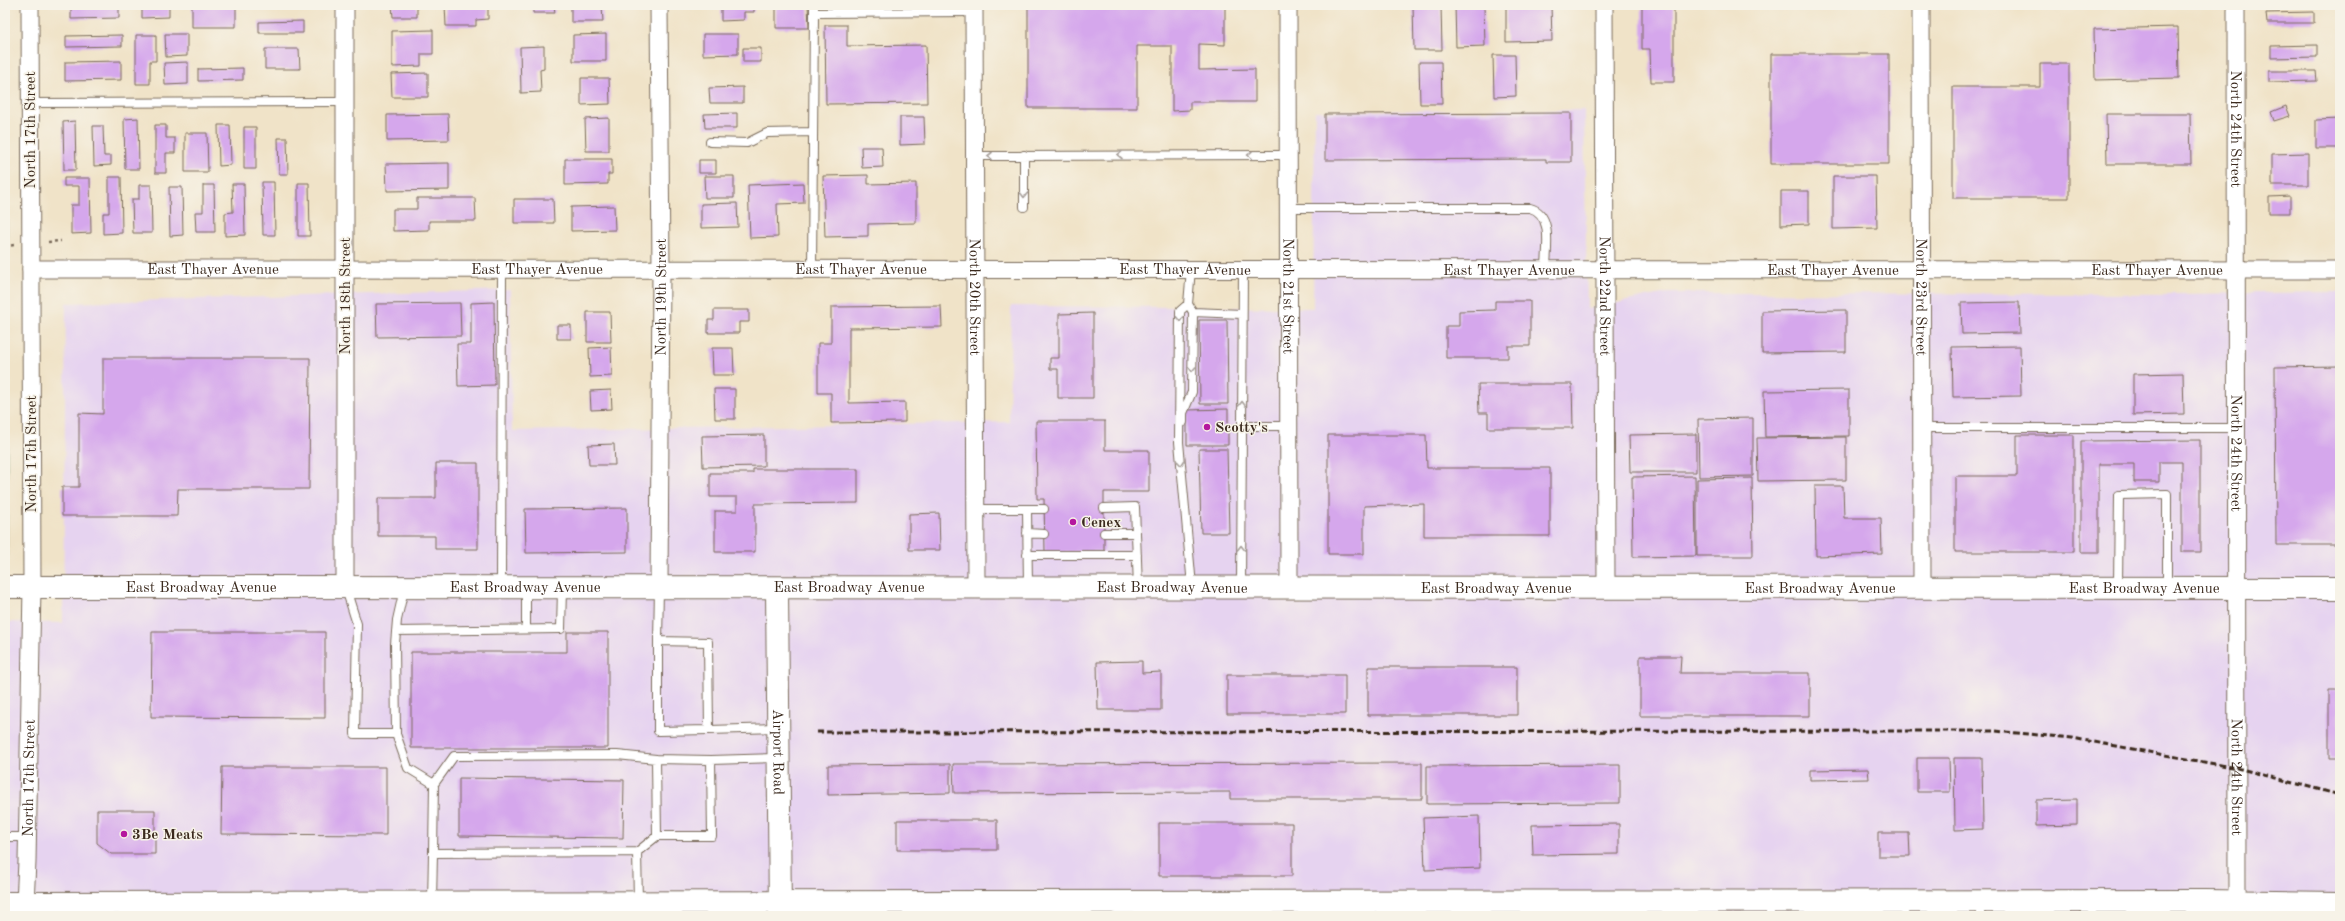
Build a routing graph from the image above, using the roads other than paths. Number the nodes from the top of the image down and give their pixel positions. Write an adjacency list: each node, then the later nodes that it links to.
1 (30, 5): 11 (street, North 17th Street)
2 (344, 5): 10 (street, North 18th Street)
3 (659, 5): 28 (street, North 19th Street)
4 (1288, 5): 15 (street, North 21st Street)
5 (1604, 5): 25 (street, North 22nd Street)
6 (1921, 5): 32 (street, North 23rd Street)
7 (2236, 5): 30 (street, North 24th Street)
8 (814, 9): 9 (lane); 12 (lane)
9 (974, 9): 16 (street, North 20th Street)
10 (345, 102): 11 (lane); 26 (street, North 18th Street)
11 (30, 103): 19 (street, North 17th Street)
12 (813, 132): 13 (lane); 29 (lane)
13 (710, 142)
14 (1024, 155): 15 (lane, one-way to 14); 16 (lane, one-way to 16); 17 (lane, one-way to 17)
15 (1289, 155): 18 (street, North 21st Street)
16 (974, 156): 20 (street, North 20th Street)
17 (1024, 207)
18 (1289, 208): 23 (street, North 21st Street); 24 (lane)
19 (31, 269): 26 (street, East Thayer Avenue); 52 (street, North 17th Street)
20 (975, 269): 21 (street, East Thayer Avenue); 29 (street, East Thayer Avenue); 42 (street, North 20th Street)
21 (1191, 269): 22 (street, East Thayer Avenue); 33 (lane)
22 (1243, 269): 23 (street, East Thayer Avenue); 35 (lane)
23 (1289, 269): 24 (street, East Thayer Avenue); 37 (street, North 21st Street)
24 (1546, 269): 25 (street, East Thayer Avenue)
25 (1606, 269): 32 (street, East Thayer Avenue); 65 (street, North 22nd Street)
26 (344, 270): 27 (street, East Thayer Avenue); 57 (street, North 18th Street)
27 (502, 270): 28 (street, East Thayer Avenue); 59 (lane)
28 (661, 270): 29 (street, East Thayer Avenue); 62 (street, North 19th Street)
29 (812, 270)
30 (2237, 270): 31 (street, East Thayer Avenue); 32 (street, East Thayer Avenue); 39 (street, North 24th Street)
31 (2340, 270)
32 (1922, 272): 38 (street, North 23rd Street)
33 (1188, 304): 34 (lane); 40 (lane, one-way to 40)
34 (1193, 312): 35 (lane); 40 (lane, one-way to 40)
35 (1242, 314): 36 (lane, one-way to 35)
36 (1242, 426): 37 (lane); 55 (lane, one-way to 36)
37 (1289, 426): 56 (street, North 21st Street)
38 (1922, 428): 39 (lane); 66 (street, North 23rd Street)
39 (2237, 428): 69 (street, North 24th Street)
40 (1179, 442): 54 (lane, one-way to 54)
41 (1104, 508): 47 (lane)
42 (975, 509): 43 (lane); 63 (street, North 20th Street)
43 (1027, 509): 44 (lane); 45 (lane)
44 (1044, 509)
45 (1027, 533): 48 (lane); 49 (lane)
46 (1104, 533): 47 (lane)
47 (1136, 533): 50 (lane)
48 (1044, 534)
49 (1027, 555): 50 (lane); 64 (lane)
50 (1137, 555): 53 (lane)
51 (5, 587): 52 (street, East Broadway Avenue)
52 (32, 587): 57 (street, East Broadway Avenue); 84 (street, North 17th Street)
53 (1138, 587): 54 (street, East Broadway Avenue); 64 (street, East Broadway Avenue)
54 (1192, 587): 55 (street, East Broadway Avenue)
55 (1241, 587): 56 (street, East Broadway Avenue)
56 (1289, 587): 65 (street, East Broadway Avenue)
57 (345, 588): 58 (street, East Broadway Avenue); 77 (lane)
58 (404, 588): 59 (street, East Broadway Avenue); 72 (lane)
59 (501, 588): 60 (street, East Broadway Avenue)
60 (526, 588): 61 (street, East Broadway Avenue); 73 (lane)
61 (562, 588): 62 (street, East Broadway Avenue); 73 (lane)
62 (659, 588): 71 (street, East Broadway Avenue); 74 (lane)
63 (976, 588): 64 (street, East Broadway Avenue); 71 (street, East Broadway Avenue)
64 (1028, 588)
65 (1606, 588): 66 (street, East Broadway Avenue)
66 (1922, 588): 67 (street, East Broadway Avenue)
67 (2118, 588): 68 (street, East Broadway Avenue); 68 (lane)
68 (2167, 588): 69 (street, East Broadway Avenue)
69 (2237, 588): 70 (street, East Broadway Avenue); 101 (street, North 24th Street)
70 (2340, 588)
71 (777, 589): 75 (street, Airport Road)
72 (396, 630): 73 (lane); 77 (lane)
73 (526, 630)
74 (658, 641): 76 (lane); 76 (lane)
75 (778, 728): 76 (lane); 78 (street, Airport Road)
76 (710, 730)
77 (396, 734): 81 (lane)
78 (779, 758): 80 (lane); 92 (street, Airport Road)
79 (656, 759): 80 (lane); 81 (lane); 82 (lane)
80 (711, 760): 82 (lane)
81 (434, 784): 86 (lane)
82 (657, 836): 85 (lane)
83 (5, 837): 84 (lane)
84 (27, 837): 89 (street, North 17th Street)
85 (637, 852): 86 (lane); 88 (lane)
86 (433, 853): 87 (lane)
87 (432, 902): 88 (street); 89 (street)
88 (638, 902): 91 (street)
89 (18, 905)
90 (2335, 905): 101 (street)
91 (663, 909): 92 (street)
92 (780, 909): 93 (street)
93 (915, 909): 94 (street)
94 (1302, 909): 95 (street)
95 (1398, 909): 96 (street)
96 (1532, 909): 97 (street)
97 (1770, 909): 98 (street)
98 (1904, 909): 99 (street)
99 (1981, 909): 100 (street)
100 (2048, 909): 101 (street)
101 (2237, 909)

